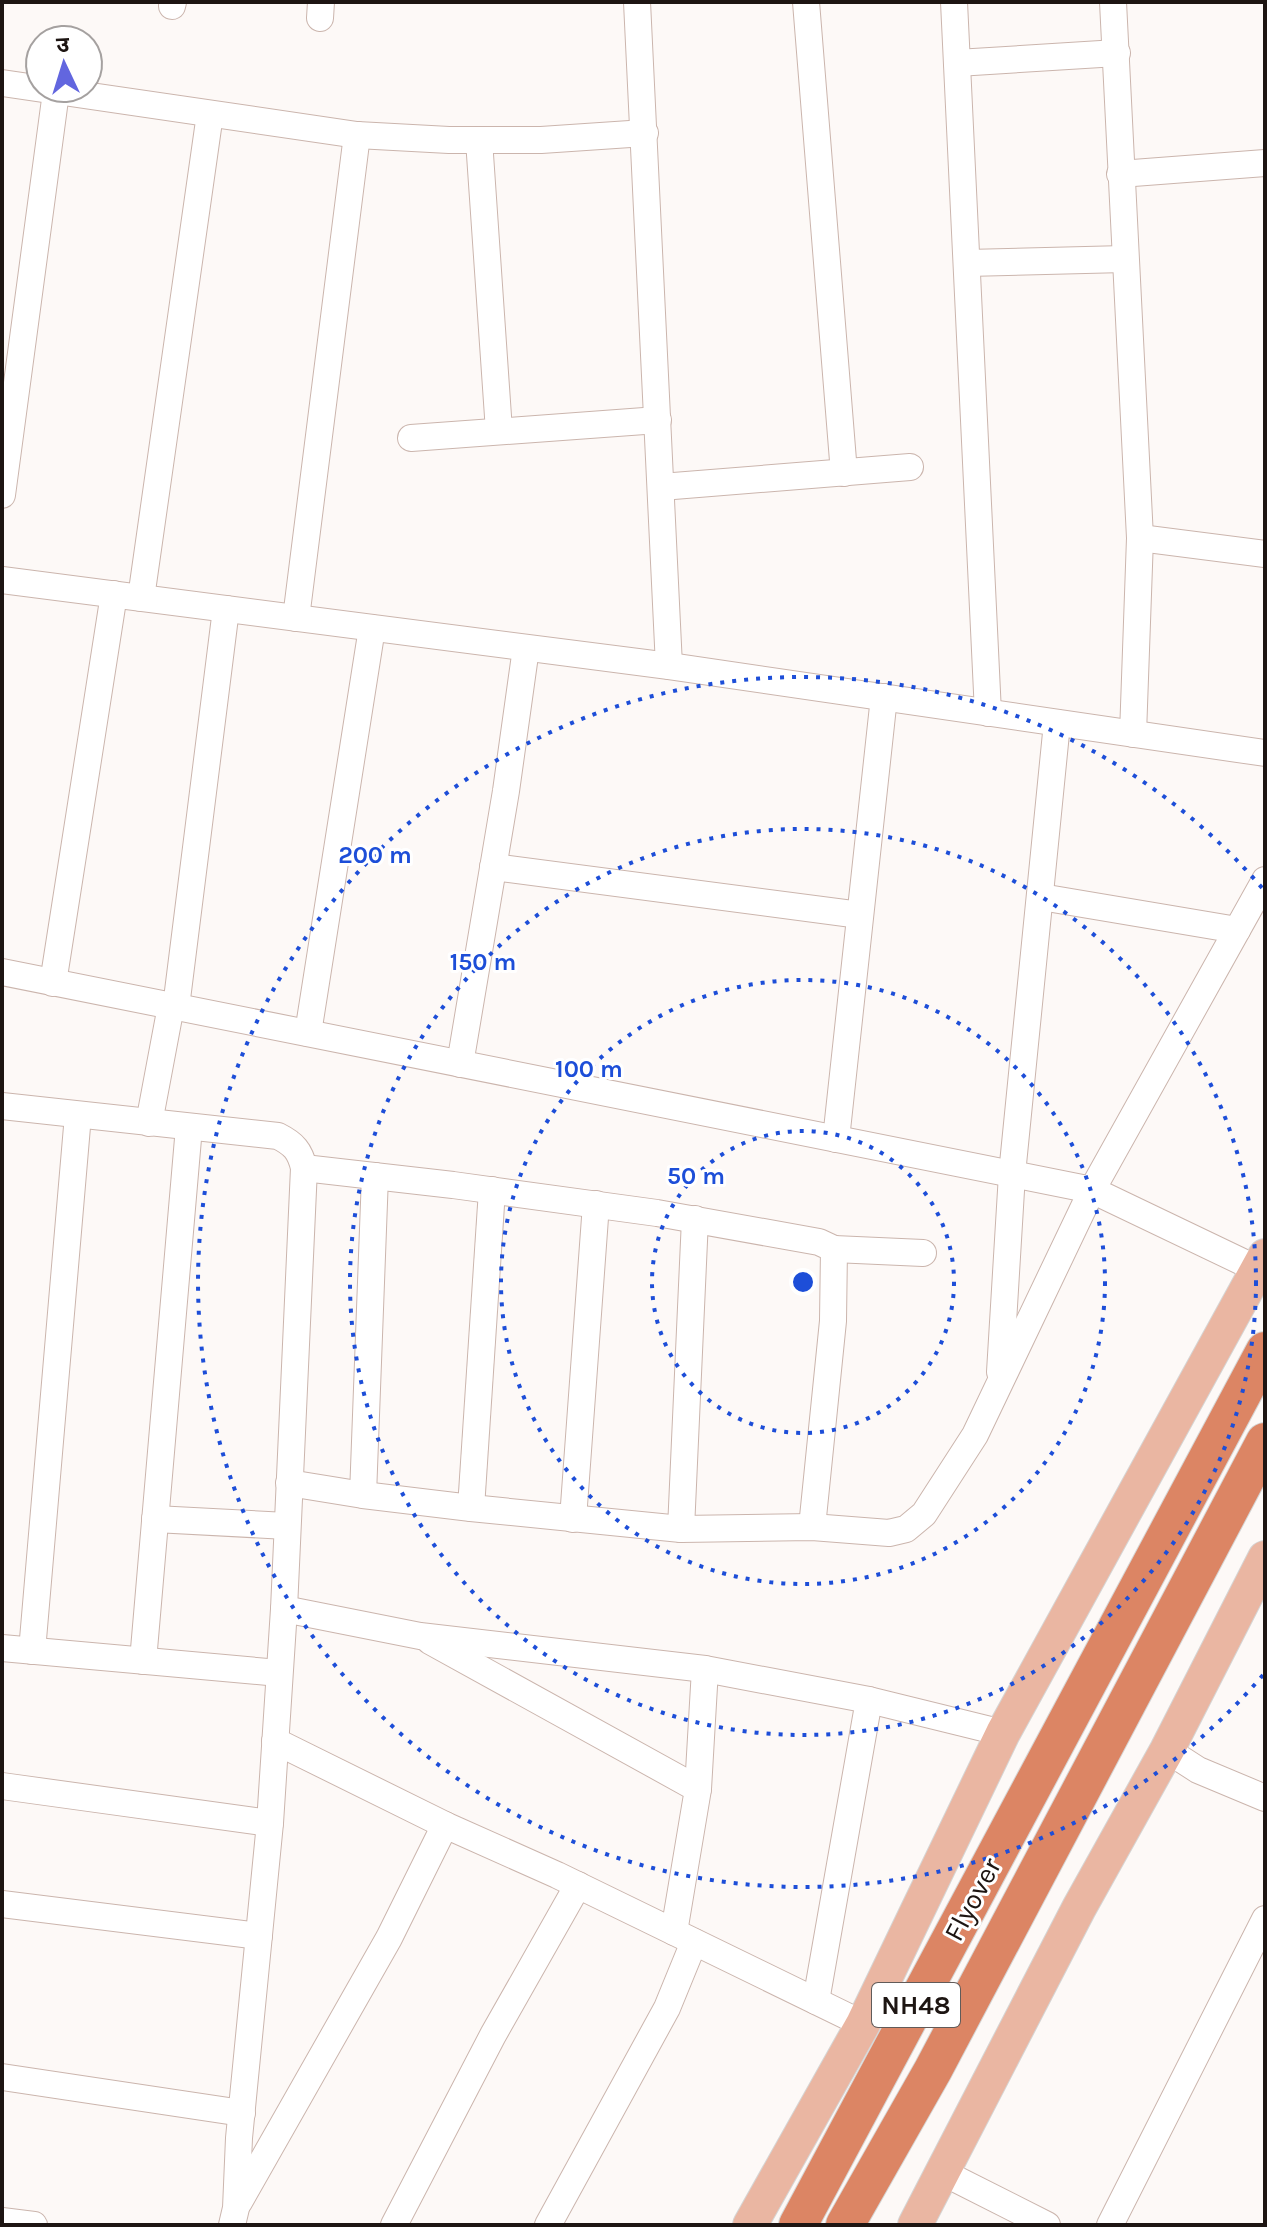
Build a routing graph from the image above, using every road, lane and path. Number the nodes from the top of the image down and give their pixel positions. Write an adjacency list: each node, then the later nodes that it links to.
1 (637, 2): 12 (street)
2 (806, 2): 23 (street)
3 (954, 2): 6 (street)
4 (1113, 2): 5 (street)
5 (1117, 53): 6 (street); 16 (street)
6 (957, 63): 18 (street)
7 (2, 83): 8 (street)
8 (24, 87)
9 (104, 99): 11 (street)
10 (54, 104): 25 (street)
11 (210, 114): 13 (street); 30 (street)
12 (645, 133): 14 (street); 19 (street)
13 (357, 135): 14 (street); 32 (street)
14 (479, 140): 20 (street)
15 (1265, 163): 16 (street)
16 (1120, 174): 17 (street)
17 (1125, 259): 18 (street); 26 (street)
18 (967, 263): 37 (street)
19 (658, 420): 20 (street); 24 (street)
20 (499, 431): 21 (street)
21 (411, 438)
22 (910, 467): 23 (street)
23 (844, 473): 24 (street)
24 (661, 487): 35 (street)
25 (2, 495)
26 (1140, 538): 27 (street); 39 (street)
27 (1265, 554)
28 (2, 580): 29 (street)
29 (114, 594): 30 (street); 47 (street)
30 (141, 598): 31 (street)
31 (226, 609): 32 (street); 48 (street)
32 (296, 618): 33 (street)
33 (372, 628): 34 (street); 49 (street)
34 (526, 648): 35 (street); 41 (street)
35 (669, 666): 36 (street)
36 (884, 697): 37 (street); 44 (street)
37 (988, 713): 38 (street)
38 (1057, 723): 39 (street); 43 (street)
39 (1133, 734): 40 (street)
40 (1265, 753)
41 (493, 867): 44 (street); 50 (street)
42 (1265, 880): 45 (street)
43 (1041, 897): 45 (street); 57 (street)
44 (860, 915): 55 (street)
45 (1237, 930): 60 (street)
46 (2, 972): 47 (street)
47 (53, 983): 48 (street)
48 (174, 1007): 49 (street); 53 (street)
49 (308, 1033): 50 (street)
50 (460, 1064): 55 (street)
51 (2, 1106): 52 (street)
52 (78, 1115): 53 (street); 81 (street)
53 (149, 1123): 54 (street)
54 (189, 1127): 56 (street); 72 (street)
55 (836, 1139): 57 (street)
56 (304, 1168): 58 (street); 69 (street)
57 (1012, 1174): 60 (street); 67 (street)
58 (375, 1176): 59 (street); 70 (street)
59 (492, 1190): 61 (street); 71 (street)
60 (1092, 1190): 65 (street); 67 (street)
61 (596, 1204): 62 (street); 73 (street)
62 (695, 1219): 63 (street); 76 (street)
63 (834, 1249): 64 (street); 75 (street)
64 (923, 1253)
65 (1261, 1262): 86 (main road)
66 (1265, 1351): 110 (highway, Flyover / NH48)
67 (999, 1386): 75 (street)
68 (1265, 1442): 111 (highway, Flyover / NH48)
69 (289, 1483): 70 (street); 74 (street)
70 (363, 1495): 71 (street)
71 (471, 1508): 73 (street)
72 (155, 1519): 74 (street); 82 (street)
73 (573, 1519): 76 (street)
74 (287, 1526): 78 (street)
75 (812, 1527): 76 (street)
76 (681, 1529)
77 (1265, 1558): 88 (main road)
78 (284, 1609): 79 (street); 84 (street)
79 (420, 1636): 83 (street); 90 (street)
80 (2, 1648): 81 (street)
81 (32, 1651): 82 (street)
82 (143, 1661): 84 (street)
83 (705, 1669): 85 (street); 90 (street)
84 (279, 1673): 87 (street)
85 (869, 1700): 86 (street); 99 (street)
86 (1003, 1733): 100 (main road)
87 (275, 1741): 92 (street); 93 (street)
88 (1167, 1750): 91 (street); 103 (main road)
89 (2, 1786): 92 (street)
90 (698, 1789): 98 (street)
91 (1265, 1798)
92 (270, 1823): 97 (street)
93 (445, 1825): 94 (street); 104 (street)
94 (578, 1885): 98 (street); 107 (street)
95 (2, 1904): 97 (street)
96 (1265, 1919): 114 (street)
97 (259, 1936): 102 (street)
98 (684, 1937): 99 (street); 108 (street)
99 (816, 2001): 100 (street)
100 (863, 2024): 109 (main road)
101 (2, 2077): 102 (street)
102 (242, 2113): 104 (street)
103 (942, 2172): 112 (main road); 113 (street)
104 (234, 2217)
105 (2, 2221): 106 (street)
106 (34, 2225)
107 (394, 2225)
108 (548, 2225)
109 (750, 2225)
110 (798, 2225)
111 (845, 2225)
112 (915, 2225)
113 (1047, 2225)
114 (1110, 2225)

